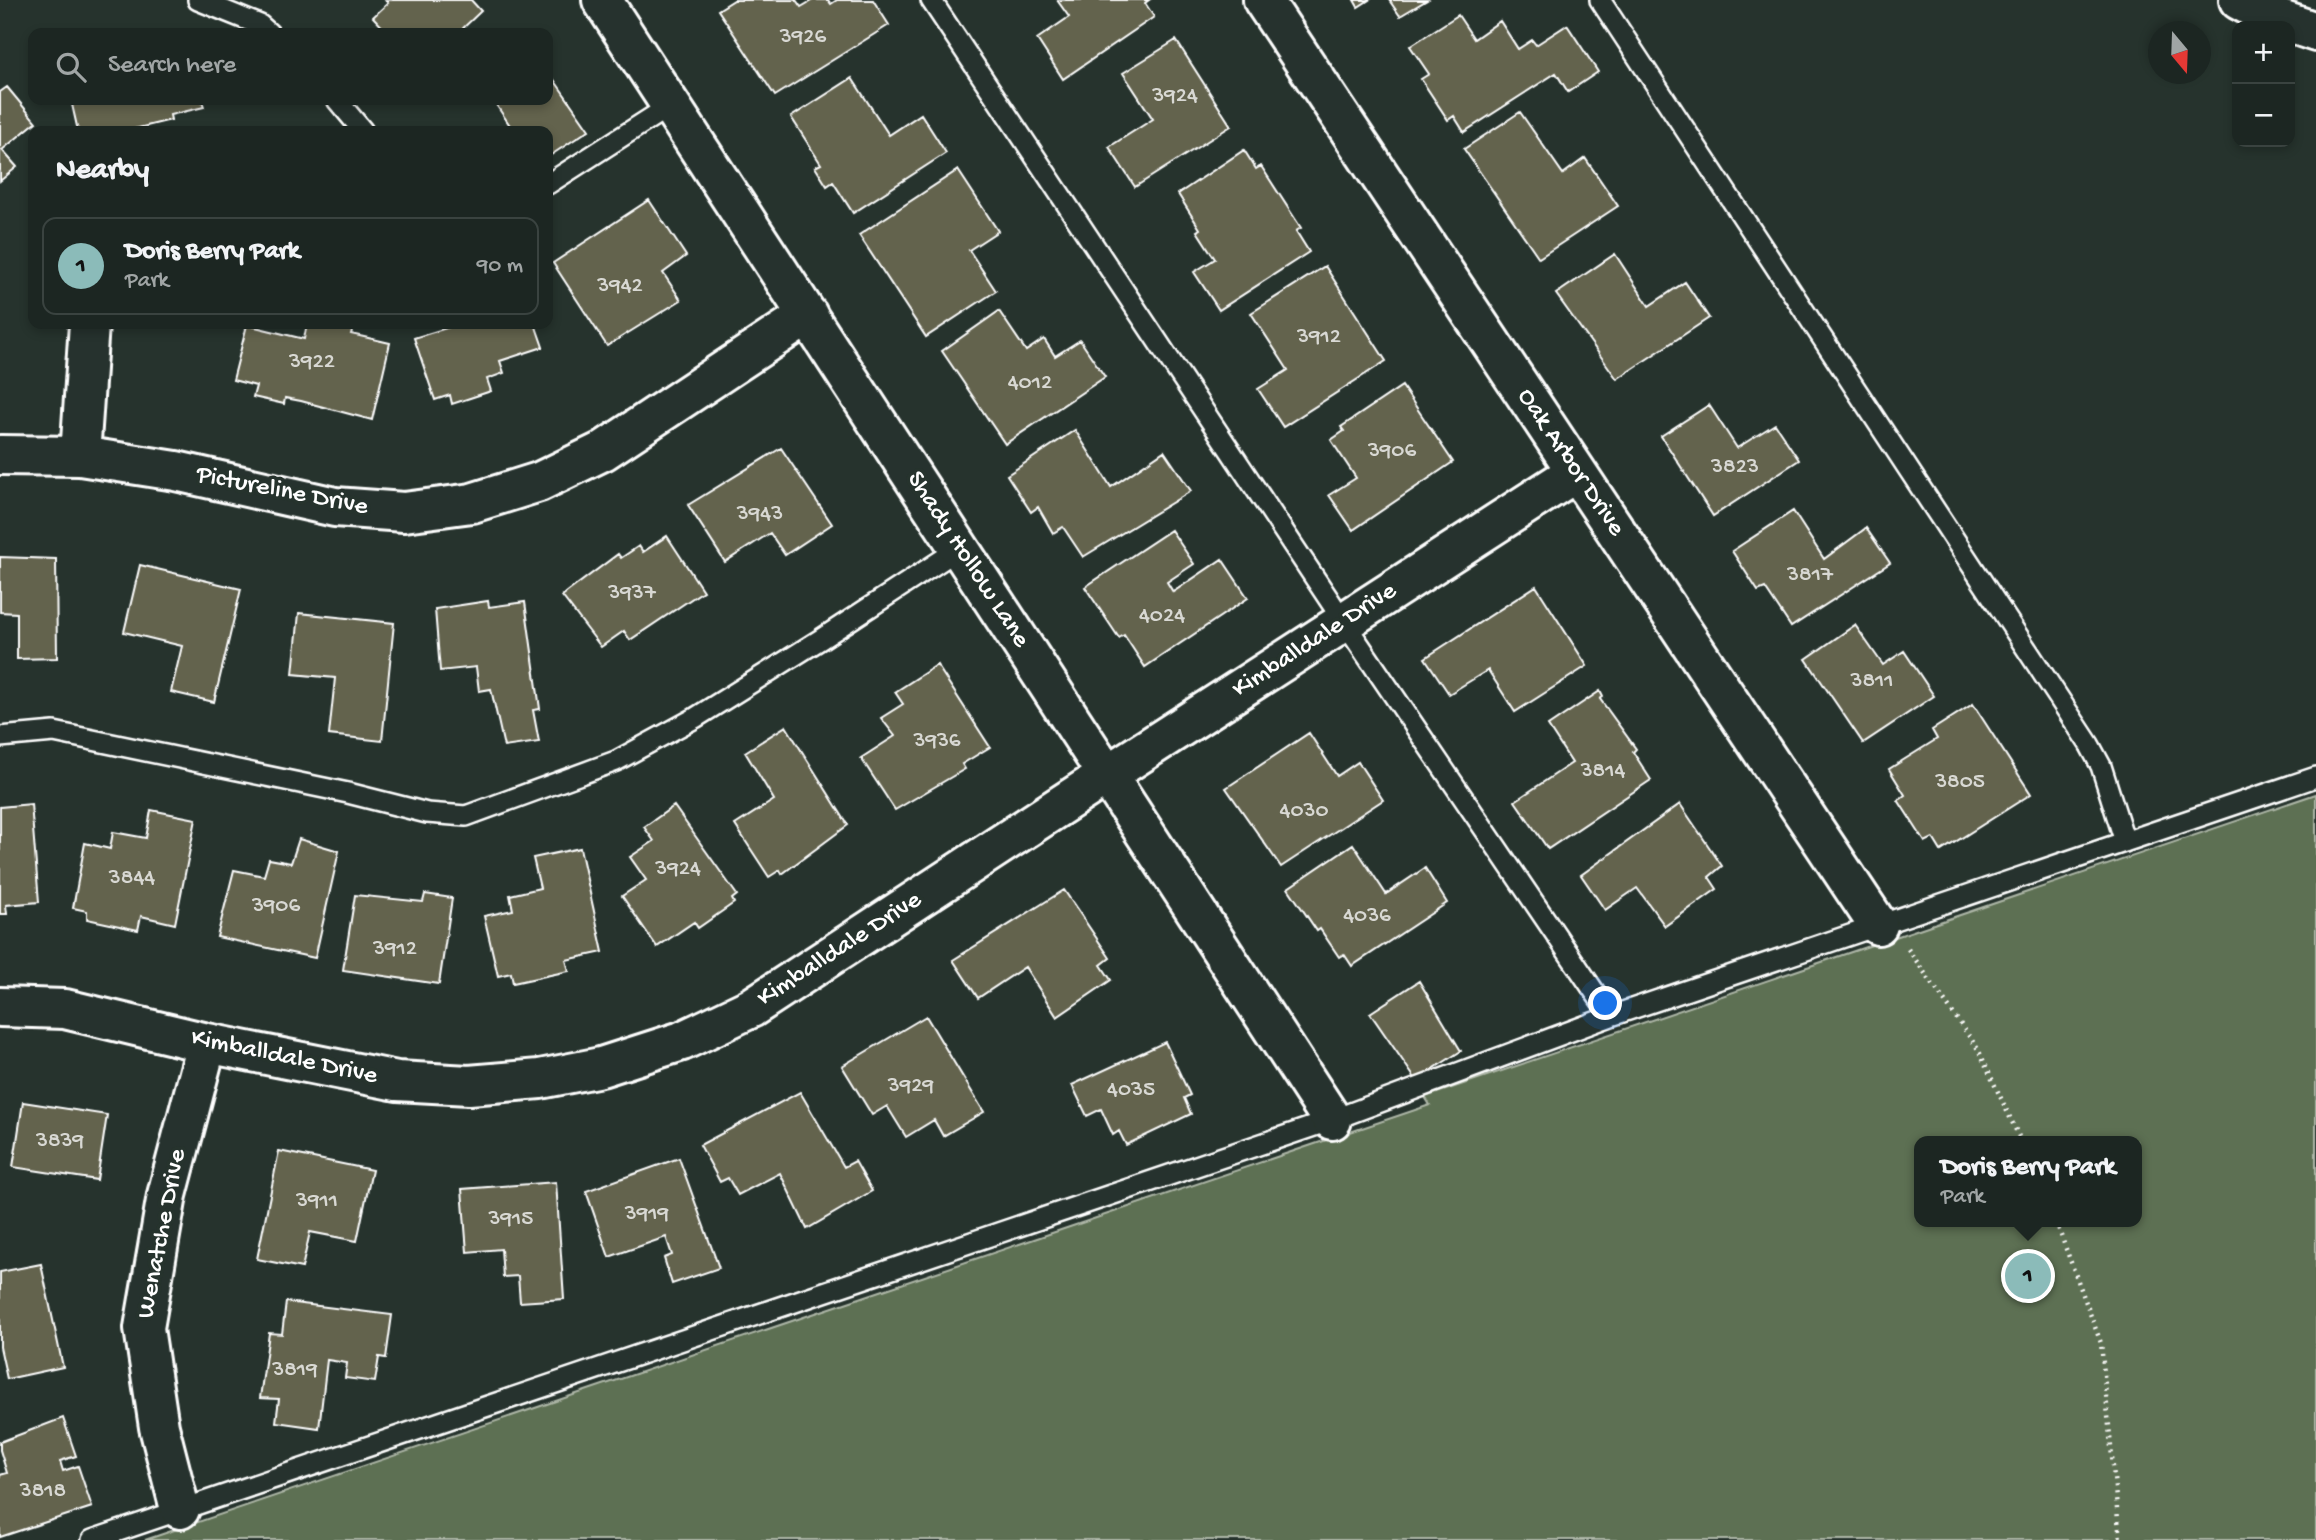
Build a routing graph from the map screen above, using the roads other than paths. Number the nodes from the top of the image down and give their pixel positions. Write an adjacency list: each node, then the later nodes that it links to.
1 (198, 0): 7 (lane)
2 (602, 0): 10 (street, Shady Hollow Lane)
3 (931, 0): 19 (lane)
4 (1263, 0): 17 (street, Oak Arbor Drive)
5 (1600, 0): 23 (lane)
6 (2239, 0): 8 (street)
7 (263, 28)
8 (2316, 32)
9 (341, 105): 11 (lane)
10 (671, 105): 12 (lane); 13 (street, Shady Hollow Lane)
11 (359, 126)
12 (553, 181)
13 (808, 315): 16 (street, Pictureline Drive); 18 (street, Shady Hollow Lane)
14 (89, 329): 16 (street)
15 (0, 455): 16 (street, Pictureline Drive)
16 (80, 456)
17 (1576, 472): 19 (street, Kimballdale Drive); 24 (street, Oak Arbor Drive)
18 (960, 548): 20 (lane); 21 (street, Shady Hollow Lane)
19 (1344, 622): 21 (street, Kimballdale Drive); 26 (lane)
20 (0, 737)
21 (1107, 775): 27 (street, Kimballdale Drive); 28 (street, Shady Hollow Lane)
22 (2316, 777): 23 (lane)
23 (2125, 842): 24 (lane)
24 (1878, 925): 26 (lane)
25 (0, 1007): 27 (street, Kimballdale Drive)
26 (1611, 1016): 28 (lane)
27 (207, 1043): 29 (street, Wenatche Drive)
28 (1332, 1120): 29 (lane)
29 (180, 1509): 30 (lane)
30 (92, 1540)

